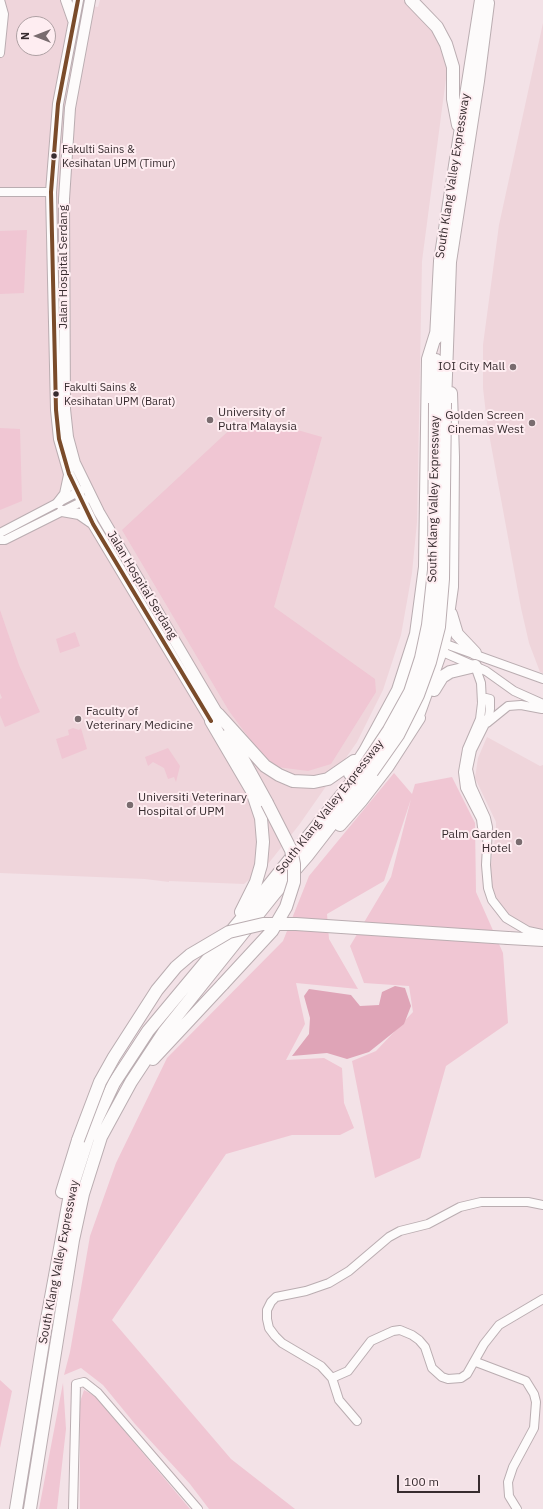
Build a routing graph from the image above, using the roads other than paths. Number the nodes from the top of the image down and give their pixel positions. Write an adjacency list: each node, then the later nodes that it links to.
1 (0, 0): 9 (street)
2 (66, 0): 8 (main road)
3 (410, 0): 11 (highway)
4 (480, 0): 11 (highway, South Klang Valley Expressway)
5 (488, 0): 10 (highway, South Klang Valley Expressway)
6 (496, 0): 10 (highway)
7 (84, 1): 8 (main road, Jalan Hospital Serdang); 18 (main road, Jalan Hospital Serdang)
8 (74, 22): 13 (main road, Jalan Hospital Serdang)
9 (0, 53)
10 (478, 81): 15 (highway, South Klang Valley Expressway)
11 (459, 132): 14 (highway, South Klang Valley Expressway)
12 (0, 192): 13 (street)
13 (51, 192): 17 (main road, Jalan Hospital Serdang)
14 (437, 330): 16 (highway, South Klang Valley Expressway); 25 (highway)
15 (446, 360): 16 (highway, South Klang Valley Expressway); 24 (highway)
16 (440, 403): 38 (highway, South Klang Valley Expressway, bridge)
17 (69, 474): 19 (main road, Jalan Hospital Serdang); 20 (main road)
18 (89, 492): 19 (street); 33 (main road, Jalan Hospital Serdang)
19 (79, 497): 20 (street); 21 (main road, Jalan Hospital Serdang)
20 (60, 507): 21 (main road); 22 (street); 23 (street)
21 (93, 524): 33 (main road, Jalan Hospital Serdang)
22 (0, 533)
23 (0, 540)
24 (450, 603): 26 (highway); 27 (highway)
25 (416, 638): 26 (street); 37 (highway)
26 (443, 647): 27 (street); 28 (street); 34 (highway)
27 (475, 653): 29 (street)
28 (475, 666): 30 (street); 31 (street); 34 (highway)
29 (543, 679)
30 (482, 703): 32 (street); 36 (street)
31 (543, 706): 32 (street); 35 (street)
32 (489, 716): 35 (street)
33 (215, 717): 37 (highway); 41 (highway); 44 (highway, bridge)
34 (415, 724): 40 (highway)
35 (485, 725): 36 (street)
36 (470, 750): 42 (street)
37 (365, 751): 39 (highway)
38 (369, 769): 39 (highway, South Klang Valley Expressway); 40 (highway, South Klang Valley Expressway)
39 (329, 809): 41 (highway, South Klang Valley Expressway)
40 (307, 856): 44 (highway, South Klang Valley Expressway)
41 (235, 926): 47 (highway, South Klang Valley Expressway)
42 (543, 934)
43 (543, 940): 47 (highway, bridge)
44 (131, 1082): 52 (highway, South Klang Valley Expressway)
45 (543, 1205): 49 (street)
46 (543, 1299): 48 (street)
47 (45, 1330): 51 (highway, South Klang Valley Expressway)
48 (476, 1362): 49 (street); 55 (street)
49 (332, 1378): 50 (street)
50 (357, 1421)
51 (16, 1509)
52 (30, 1509)
53 (73, 1509): 54 (street)
54 (198, 1509)
55 (517, 1509)

